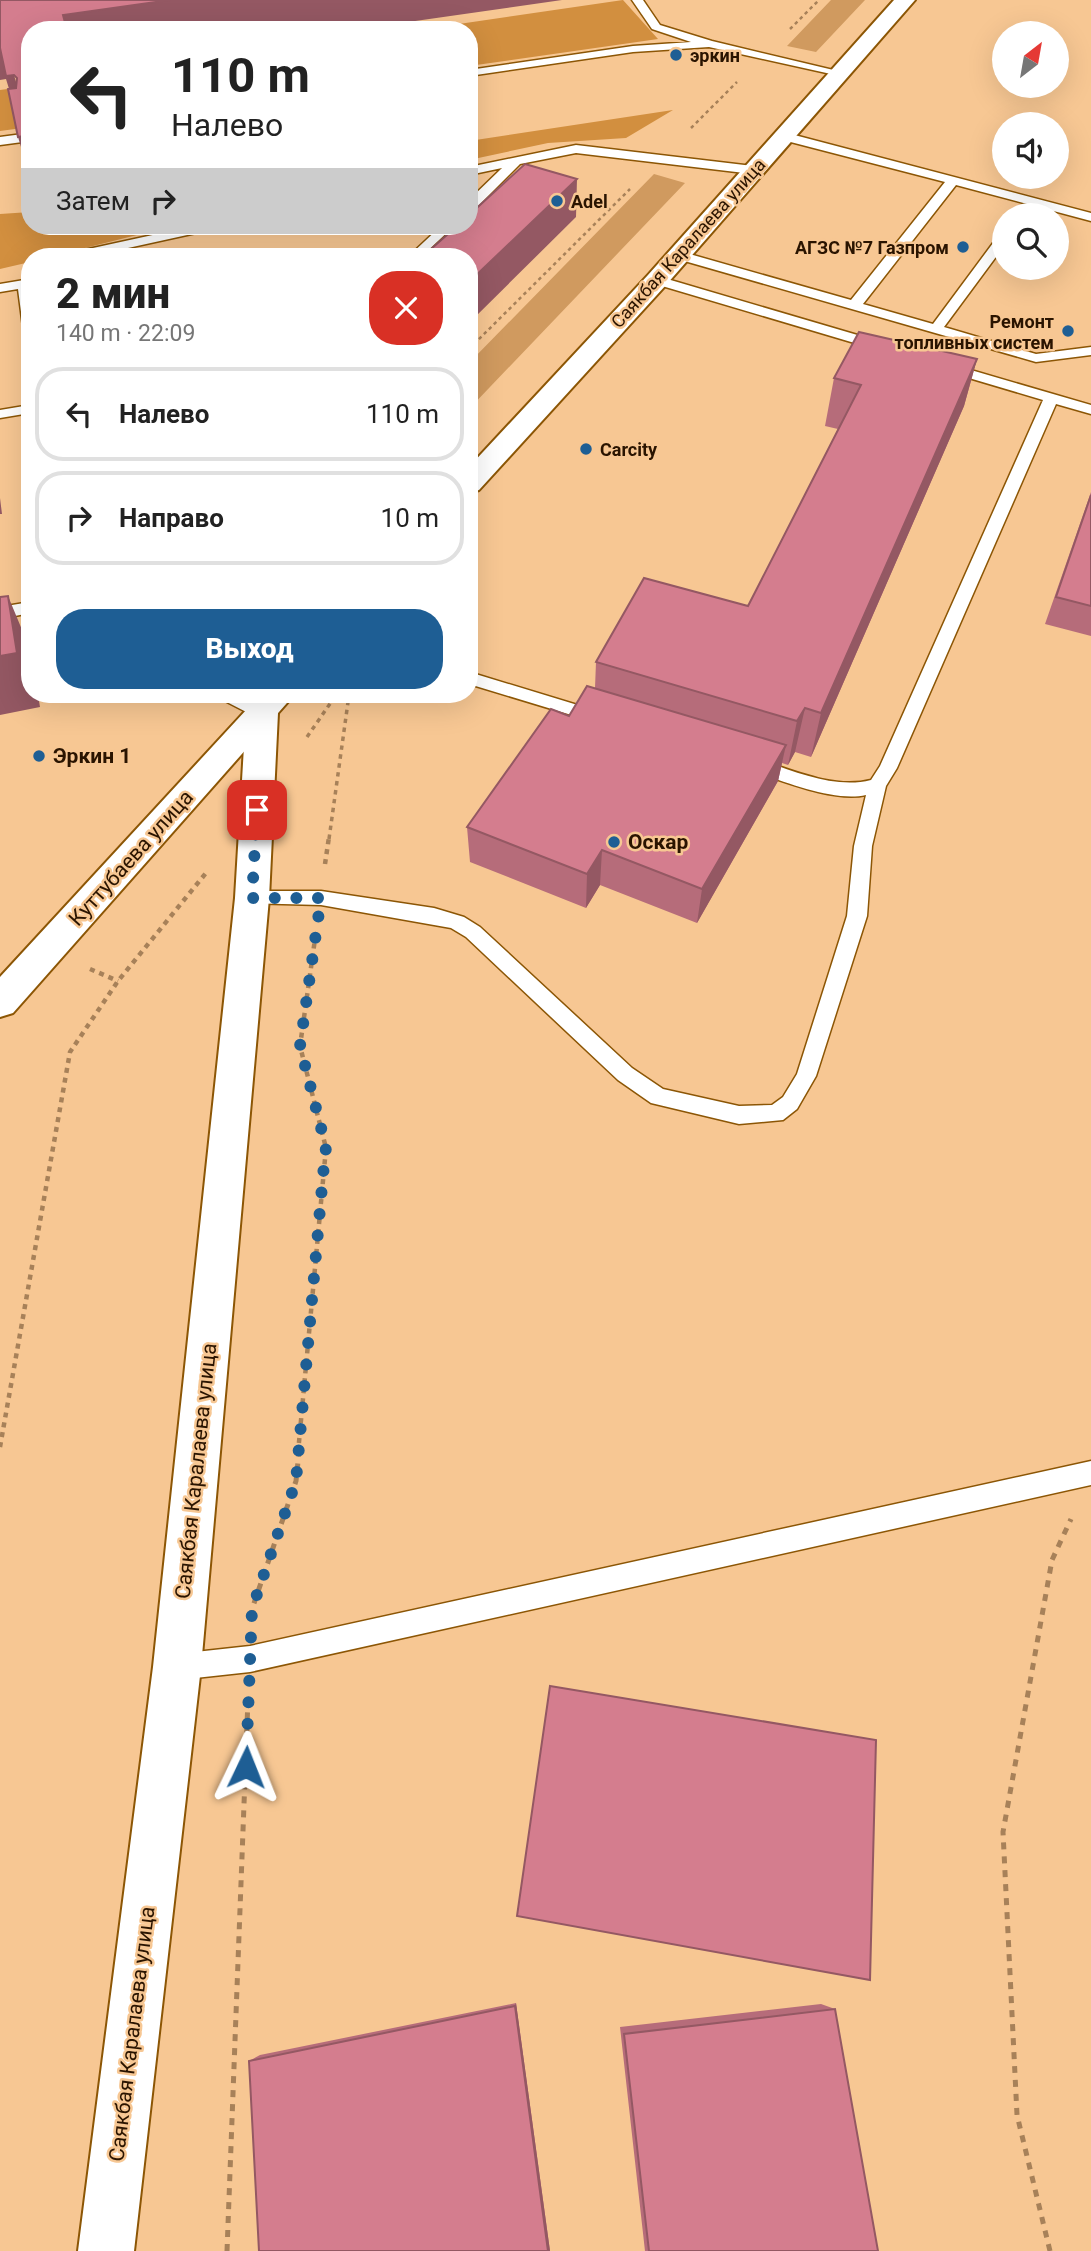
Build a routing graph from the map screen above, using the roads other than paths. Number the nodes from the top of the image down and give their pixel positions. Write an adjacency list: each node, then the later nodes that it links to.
1 (636, 0): 3 (lane)
2 (905, 0): 5 (main road, Саякбая Каралаева улица)
3 (709, 44): 4 (lane); 5 (lane)
4 (478, 72)
5 (840, 73): 6 (main road, Саякбая Каралаева улица)
6 (783, 136): 11 (main road, Саякбая Каралаева улица); 12 (lane)
7 (21, 138): 8 (lane)
8 (0, 141)
9 (516, 161): 10 (lane); 11 (lane); 13 (lane)
10 (478, 169)
11 (753, 170): 21 (main road, Саякбая Каралаева улица)
12 (953, 181): 14 (lane); 25 (lane)
13 (478, 198)
14 (1032, 201): 15 (lane)
15 (1091, 217)
16 (169, 235): 18 (lane)
17 (439, 235): 19 (lane)
18 (111, 248)
19 (424, 248)
20 (992, 254): 26 (lane)
21 (679, 255): 22 (main road, Саякбая Каралаева улица); 25 (lane)
22 (657, 280): 27 (lane); 34 (main road, Саякбая Каралаева улица)
23 (21, 284): 24 (lane)
24 (0, 288)
25 (854, 306): 26 (lane)
26 (936, 328): 28 (lane)
27 (893, 351)
28 (1091, 351)
29 (932, 362): 30 (lane)
30 (1051, 398): 32 (lane); 42 (lane)
31 (21, 410): 33 (lane)
32 (1091, 410)
33 (0, 414)
34 (478, 474)
35 (21, 609): 36 (lane)
36 (0, 613)
37 (478, 681): 40 (lane)
38 (254, 703): 44 (main road, Куттубаева улица)
39 (256, 703): 43 (main road, Саякбая Каралаева улица)
40 (614, 722)
41 (732, 758): 42 (lane)
42 (877, 785): 43 (lane)
43 (252, 898): 46 (main road, Саякбая Каралаева улица)
44 (0, 1002)
45 (1091, 1474): 46 (lane)
46 (177, 1667): 47 (main road, Саякбая Каралаева улица)
47 (106, 2251)

